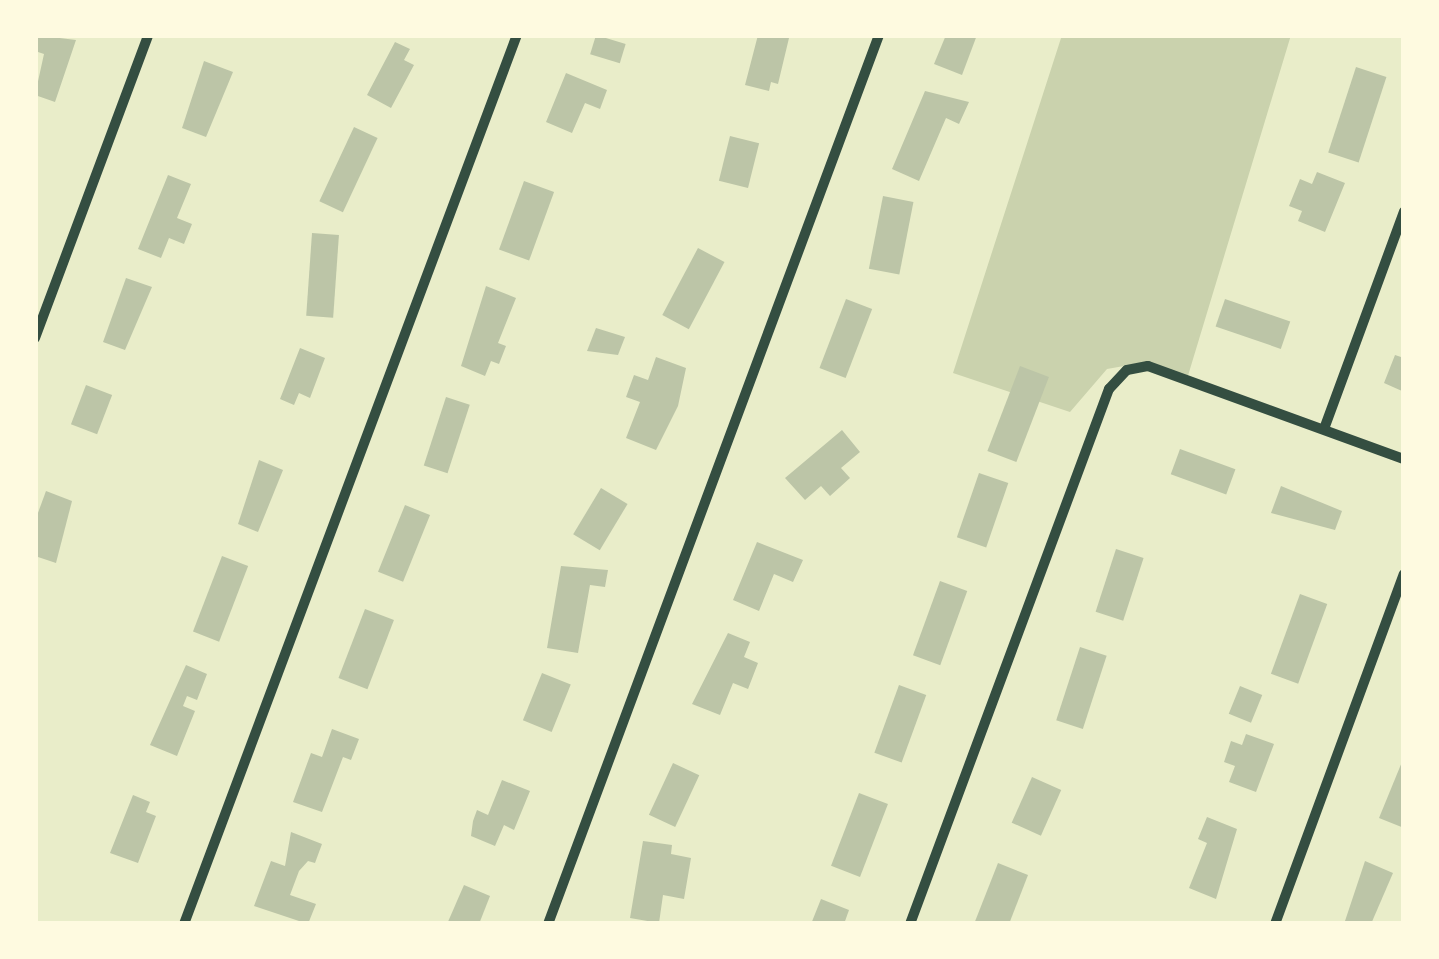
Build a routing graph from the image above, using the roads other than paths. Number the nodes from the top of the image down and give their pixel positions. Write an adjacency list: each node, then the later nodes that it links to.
1 (148, 35): 5 (street)
2 (517, 35): 9 (street)
3 (879, 35): 10 (street)
4 (1404, 211): 6 (street)
5 (35, 338)
6 (1324, 429): 7 (street); 11 (street)
7 (1404, 458)
8 (1404, 574): 12 (street)
9 (184, 924)
10 (548, 924)
11 (910, 924)
12 (1275, 924)

